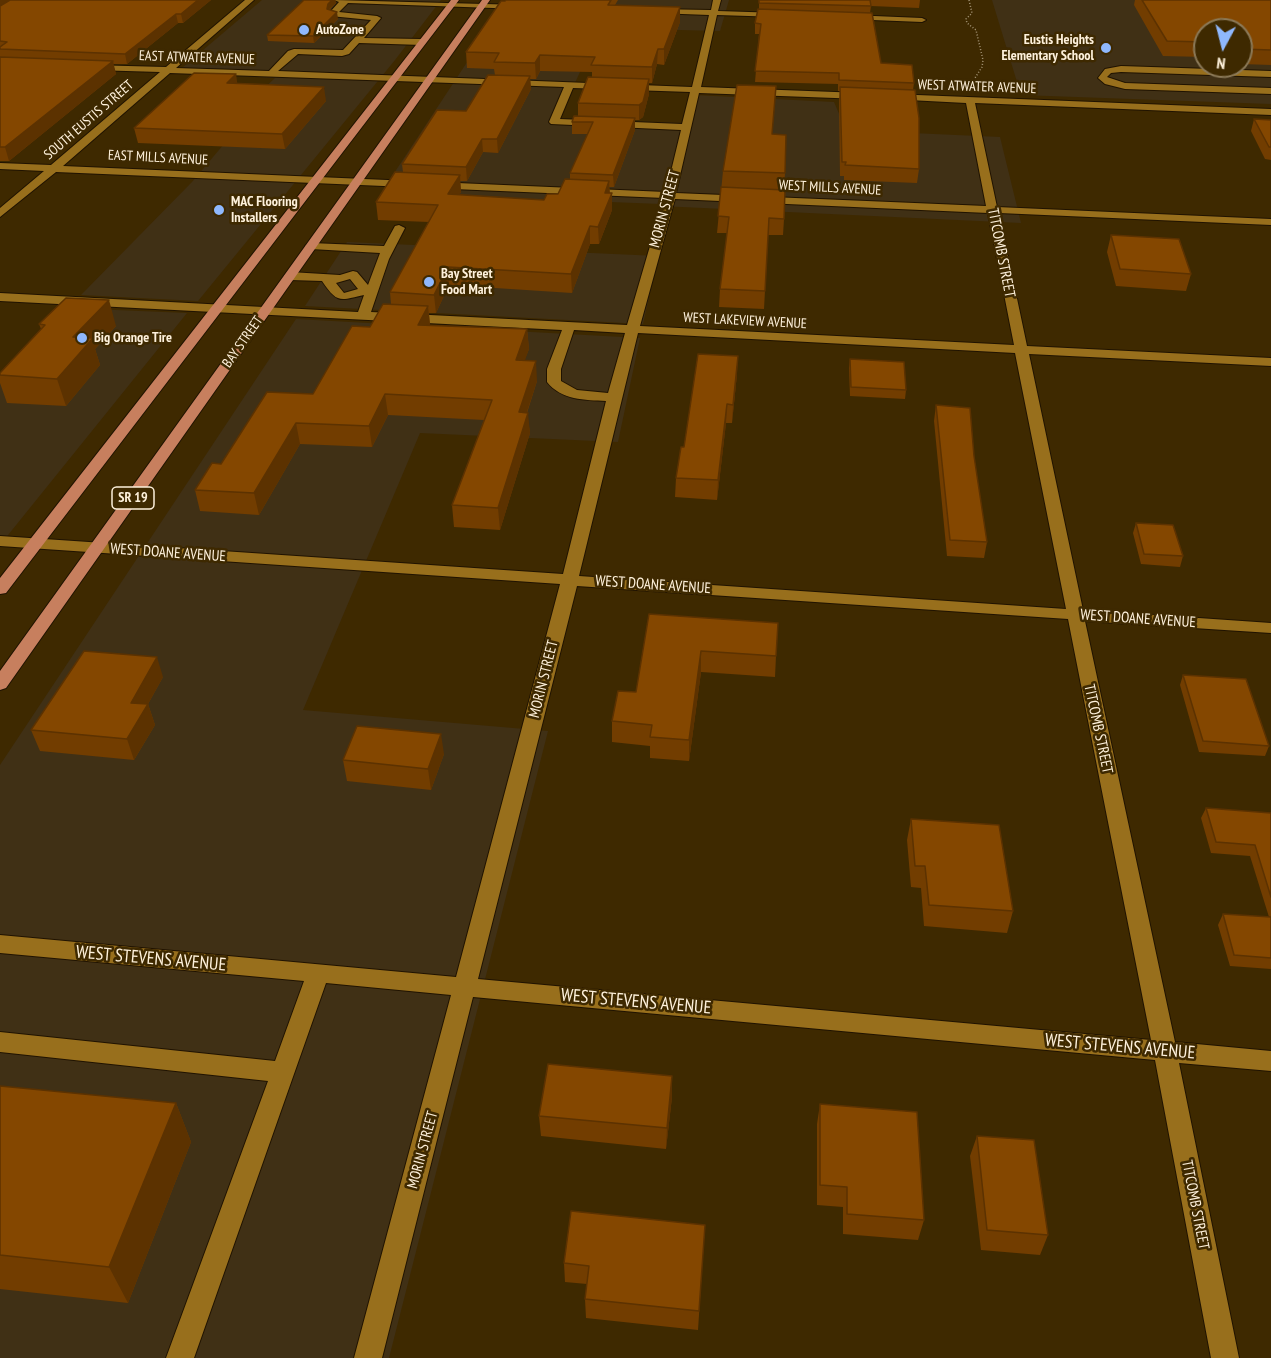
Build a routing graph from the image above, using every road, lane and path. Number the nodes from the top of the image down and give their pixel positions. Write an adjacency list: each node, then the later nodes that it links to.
1 (250, 0): 17 (street, SOUTH EUSTIS STREET)
2 (338, 0): 3 (street)
3 (346, 0): 6 (street); 14 (street)
4 (717, 0): 10 (street, MORIN STREET)
5 (969, 0): 28 (path)
6 (453, 2): 7 (street); 15 (main road)
7 (484, 3): 8 (street); 21 (main road, BAY STREET / SR 19)
8 (529, 7)
9 (644, 11): 10 (street)
10 (714, 13): 11 (street); 24 (street, MORIN STREET)
11 (795, 15)
12 (841, 17): 13 (street)
13 (922, 20)
14 (357, 40): 15 (street); 19 (street)
15 (422, 42): 20 (main road)
16 (83, 67): 17 (street, EAST ATWATER AVENUE)
17 (167, 71): 19 (street, EAST ATWATER AVENUE); 33 (street, SOUTH EUSTIS STREET)
18 (1271, 74): 23 (street)
19 (270, 75): 20 (street, EAST ATWATER AVENUE)
20 (394, 79): 21 (street); 34 (main road)
21 (429, 81): 22 (street); 35 (main road, BAY STREET / SR 19)
22 (569, 86): 24 (street); 31 (street)
23 (1125, 86): 25 (street); 29 (street)
24 (695, 90): 26 (street); 31 (street, MORIN STREET)
25 (1271, 91)
26 (871, 96)
27 (883, 97): 28 (street, WEST ATWATER AVENUE)
28 (962, 100): 29 (street, WEST ATWATER AVENUE); 37 (street, TITCOMB STREET)
29 (1135, 106): 30 (street, WEST ATWATER AVENUE)
30 (1271, 112)
31 (686, 127): 36 (street, MORIN STREET)
32 (0, 166): 33 (street, EAST MILLS AVENUE)
33 (54, 168): 34 (street, EAST MILLS AVENUE); 38 (street, SOUTH EUSTIS STREET)
34 (315, 181): 35 (street, WEST MILLS AVENUE); 46 (main road)
35 (357, 183): 36 (street, WEST MILLS AVENUE); 41 (main road, BAY STREET / SR 19)
36 (670, 196): 37 (street, WEST MILLS AVENUE); 50 (street, MORIN STREET)
37 (993, 210): 39 (street, WEST MILLS AVENUE); 51 (street, TITCOMB STREET)
38 (0, 214)
39 (1271, 222)
40 (399, 228): 42 (street)
41 (311, 246): 42 (street); 43 (main road, BAY STREET / SR 19)
42 (387, 250): 45 (street)
43 (290, 276): 45 (street); 47 (main road, BAY STREET / SR 19)
44 (0, 297): 46 (street, WEST LAKEVIEW AVENUE)
45 (368, 301): 48 (street)
46 (217, 308): 47 (street, WEST LAKEVIEW AVENUE); 55 (main road)
47 (265, 311): 48 (street, WEST LAKEVIEW AVENUE); 56 (main road, BAY STREET / SR 19)
48 (363, 316): 49 (street, WEST LAKEVIEW AVENUE)
49 (569, 327): 50 (street, WEST LAKEVIEW AVENUE); 53 (street)
50 (633, 330): 51 (street, WEST LAKEVIEW AVENUE); 53 (street, MORIN STREET)
51 (1020, 350): 52 (street, WEST LAKEVIEW AVENUE); 59 (street, TITCOMB STREET)
52 (1271, 362)
53 (614, 398): 57 (street, MORIN STREET)
54 (0, 541): 55 (street, WEST DOANE AVENUE)
55 (35, 544): 56 (street, WEST DOANE AVENUE); 58 (main road)
56 (97, 548): 57 (street, WEST DOANE AVENUE); 61 (main road, BAY STREET / SR 19)
57 (570, 579): 59 (street, WEST DOANE AVENUE); 64 (street, MORIN STREET)
58 (0, 589)
59 (1075, 615): 60 (street, WEST DOANE AVENUE); 66 (street, TITCOMB STREET)
60 (1271, 628)
61 (0, 684)
62 (0, 945): 63 (street, WEST STEVENS AVENUE)
63 (318, 974): 64 (street, WEST STEVENS AVENUE); 68 (street)
64 (465, 986): 66 (street, WEST STEVENS AVENUE); 70 (street, MORIN STREET)
65 (0, 1042): 68 (street)
66 (1165, 1051): 67 (street, WEST STEVENS AVENUE); 71 (street, TITCOMB STREET)
67 (1271, 1061)
68 (283, 1072): 69 (street)
69 (180, 1358)
70 (368, 1358)
71 (1225, 1358)

